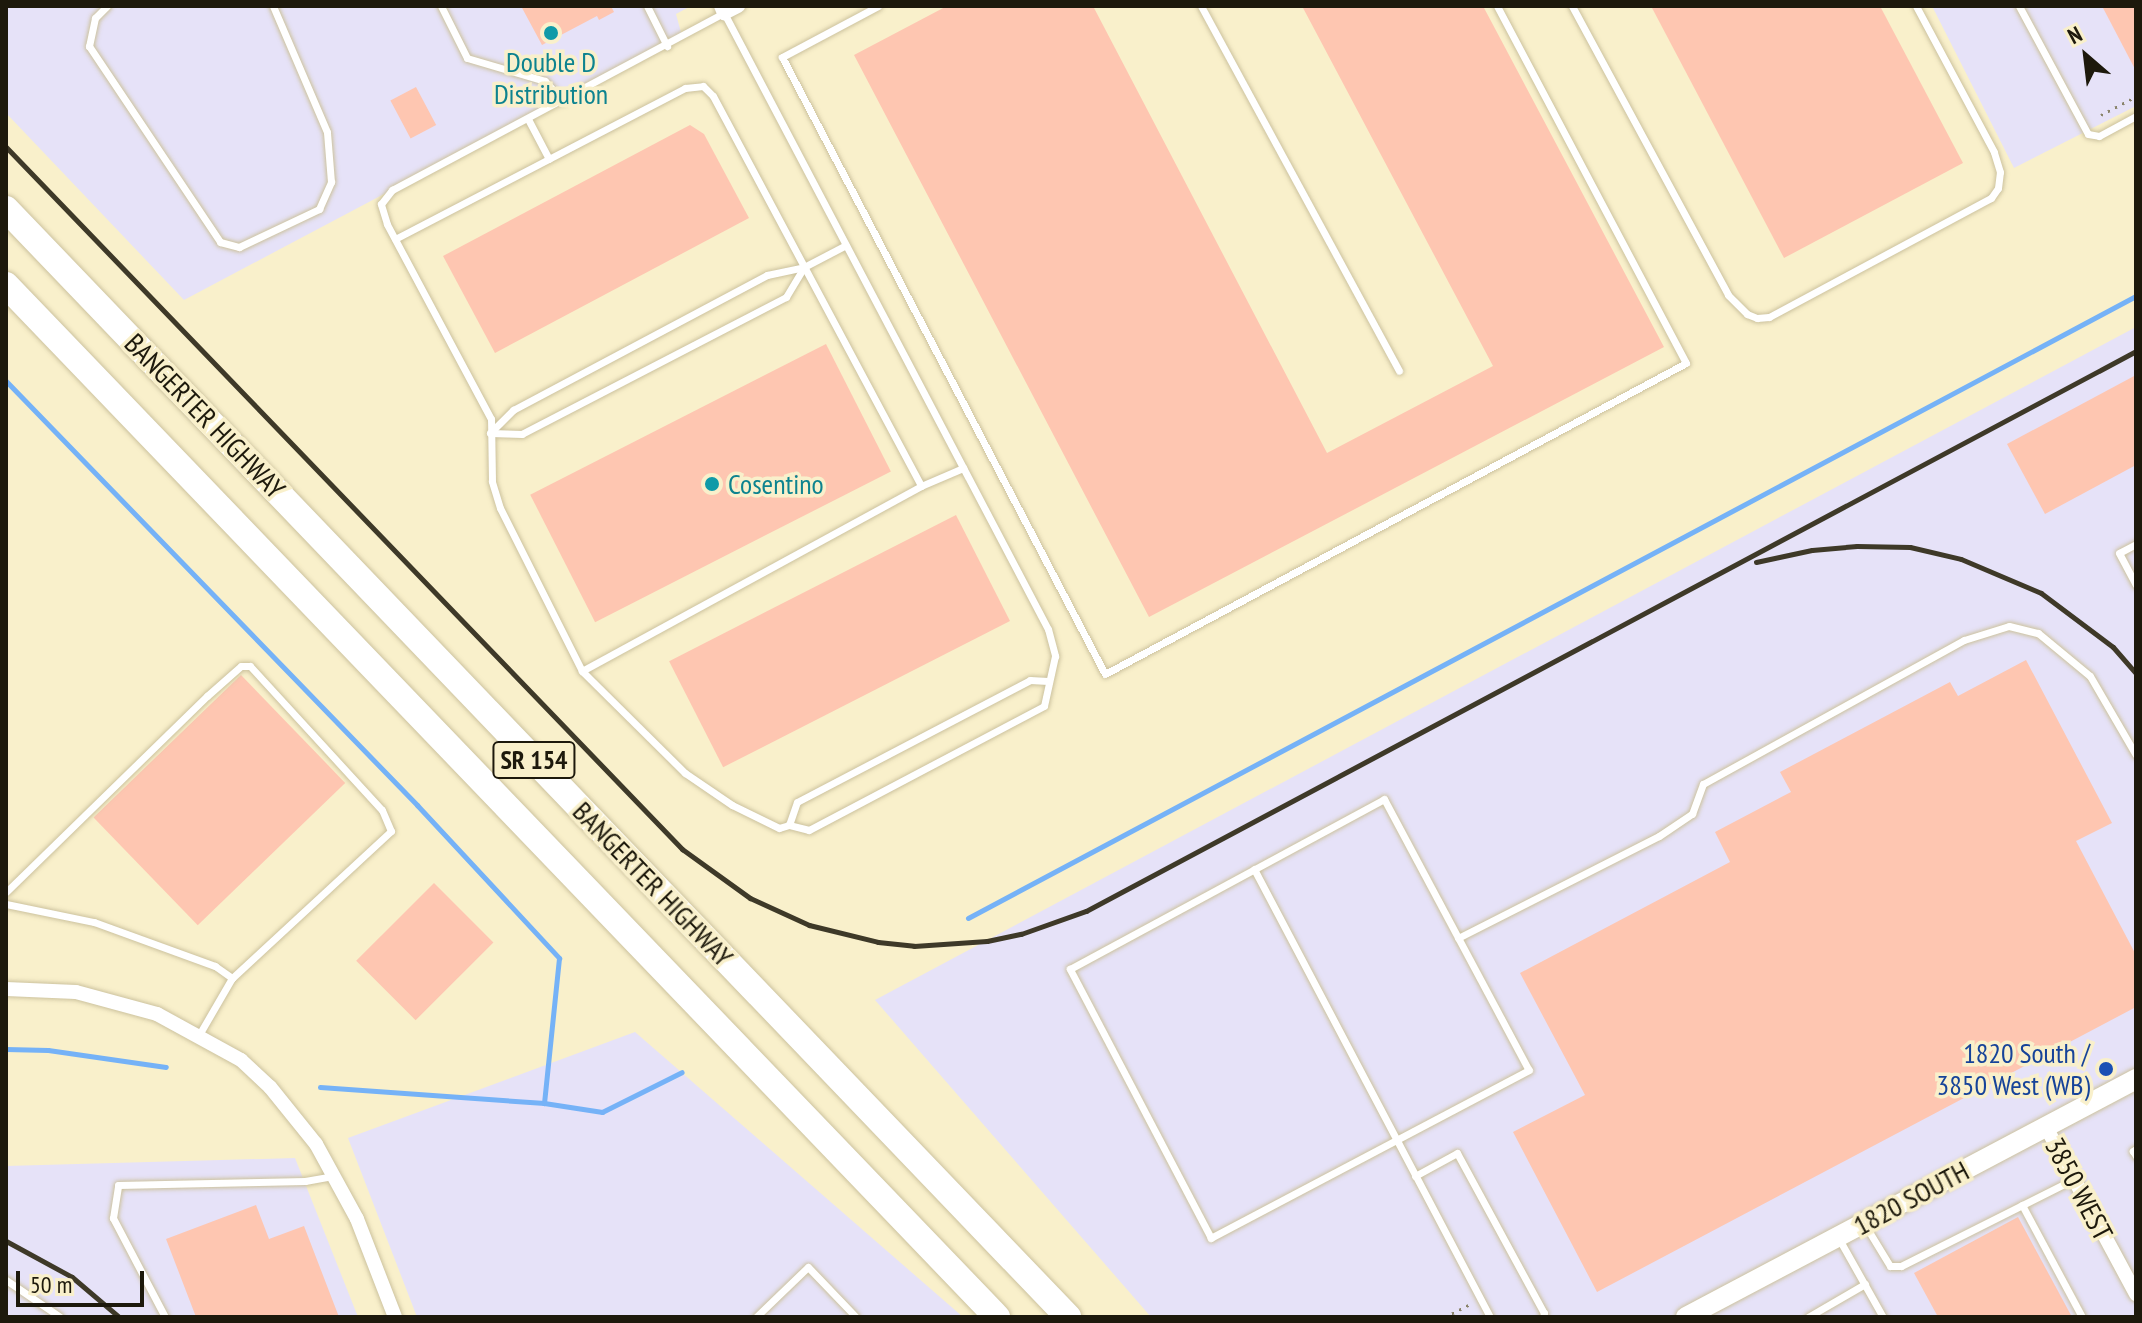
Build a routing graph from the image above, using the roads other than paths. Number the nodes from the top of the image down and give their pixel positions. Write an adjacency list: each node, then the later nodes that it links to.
1 (107, 6): 2 (lane)
2 (273, 6)
3 (441, 6): 13 (lane)
4 (647, 6): 12 (lane)
5 (878, 6): 7 (lane)
6 (1201, 6): 22 (lane)
7 (1497, 6)
8 (1572, 6): 9 (lane)
9 (1916, 6)
10 (2019, 6): 14 (lane)
11 (728, 8): 12 (lane); 19 (lane)
12 (667, 46): 13 (lane)
13 (563, 101): 15 (lane)
14 (2136, 116)
15 (528, 119): 16 (lane); 18 (lane)
16 (549, 159): 18 (lane); 20 (lane)
17 (6, 209): 61 (highway, BANGERTER HIGHWAY / SR 154)
18 (395, 239): 23 (lane)
19 (846, 245): 20 (lane); 24 (lane)
20 (804, 267): 23 (lane); 23 (lane); 25 (lane)
21 (6, 285): 60 (highway, BANGERTER HIGHWAY / SR 154)
22 (1399, 371)
23 (490, 433): 28 (lane)
24 (963, 468): 25 (lane); 29 (lane)
25 (921, 486): 28 (lane)
26 (2136, 544): 27 (lane)
27 (2136, 585)
28 (582, 671): 31 (lane)
29 (1048, 681): 31 (lane); 31 (lane)
30 (2136, 755): 35 (lane)
31 (789, 825)
32 (1254, 869): 35 (lane); 41 (lane); 41 (lane)
33 (6, 892): 36 (lane)
34 (6, 904): 36 (lane)
35 (1458, 938): 41 (lane)
36 (232, 978): 38 (lane)
37 (6, 989): 38 (street)
38 (199, 1035): 44 (street)
39 (2136, 1079): 40 (street, 1820 SOUTH)
40 (2046, 1127): 46 (street, 3850 WEST); 48 (street, 1820 SOUTH)
41 (1396, 1141): 45 (lane)
42 (2136, 1149): 43 (lane)
43 (2136, 1156)
44 (333, 1176): 56 (lane); 57 (street)
45 (1415, 1176): 62 (lane); 63 (lane)
46 (2074, 1179): 47 (lane); 50 (street, 3850 WEST)
47 (2022, 1205): 48 (lane); 66 (lane)
48 (1863, 1223): 49 (street, 1820 SOUTH)
49 (1838, 1237): 52 (lane); 54 (street, 1820 SOUTH)
50 (2130, 1268): 53 (street, 3850 WEST)
51 (6, 1280): 55 (lane)
52 (1865, 1284): 64 (lane); 65 (lane)
53 (2136, 1294)
54 (1694, 1315)
55 (60, 1317)
56 (165, 1317)
57 (395, 1317)
58 (756, 1317): 59 (lane)
59 (856, 1317)
60 (997, 1317)
61 (1068, 1317)
62 (1490, 1317)
63 (1543, 1317)
64 (1808, 1317)
65 (1883, 1317)
66 (2082, 1317)

